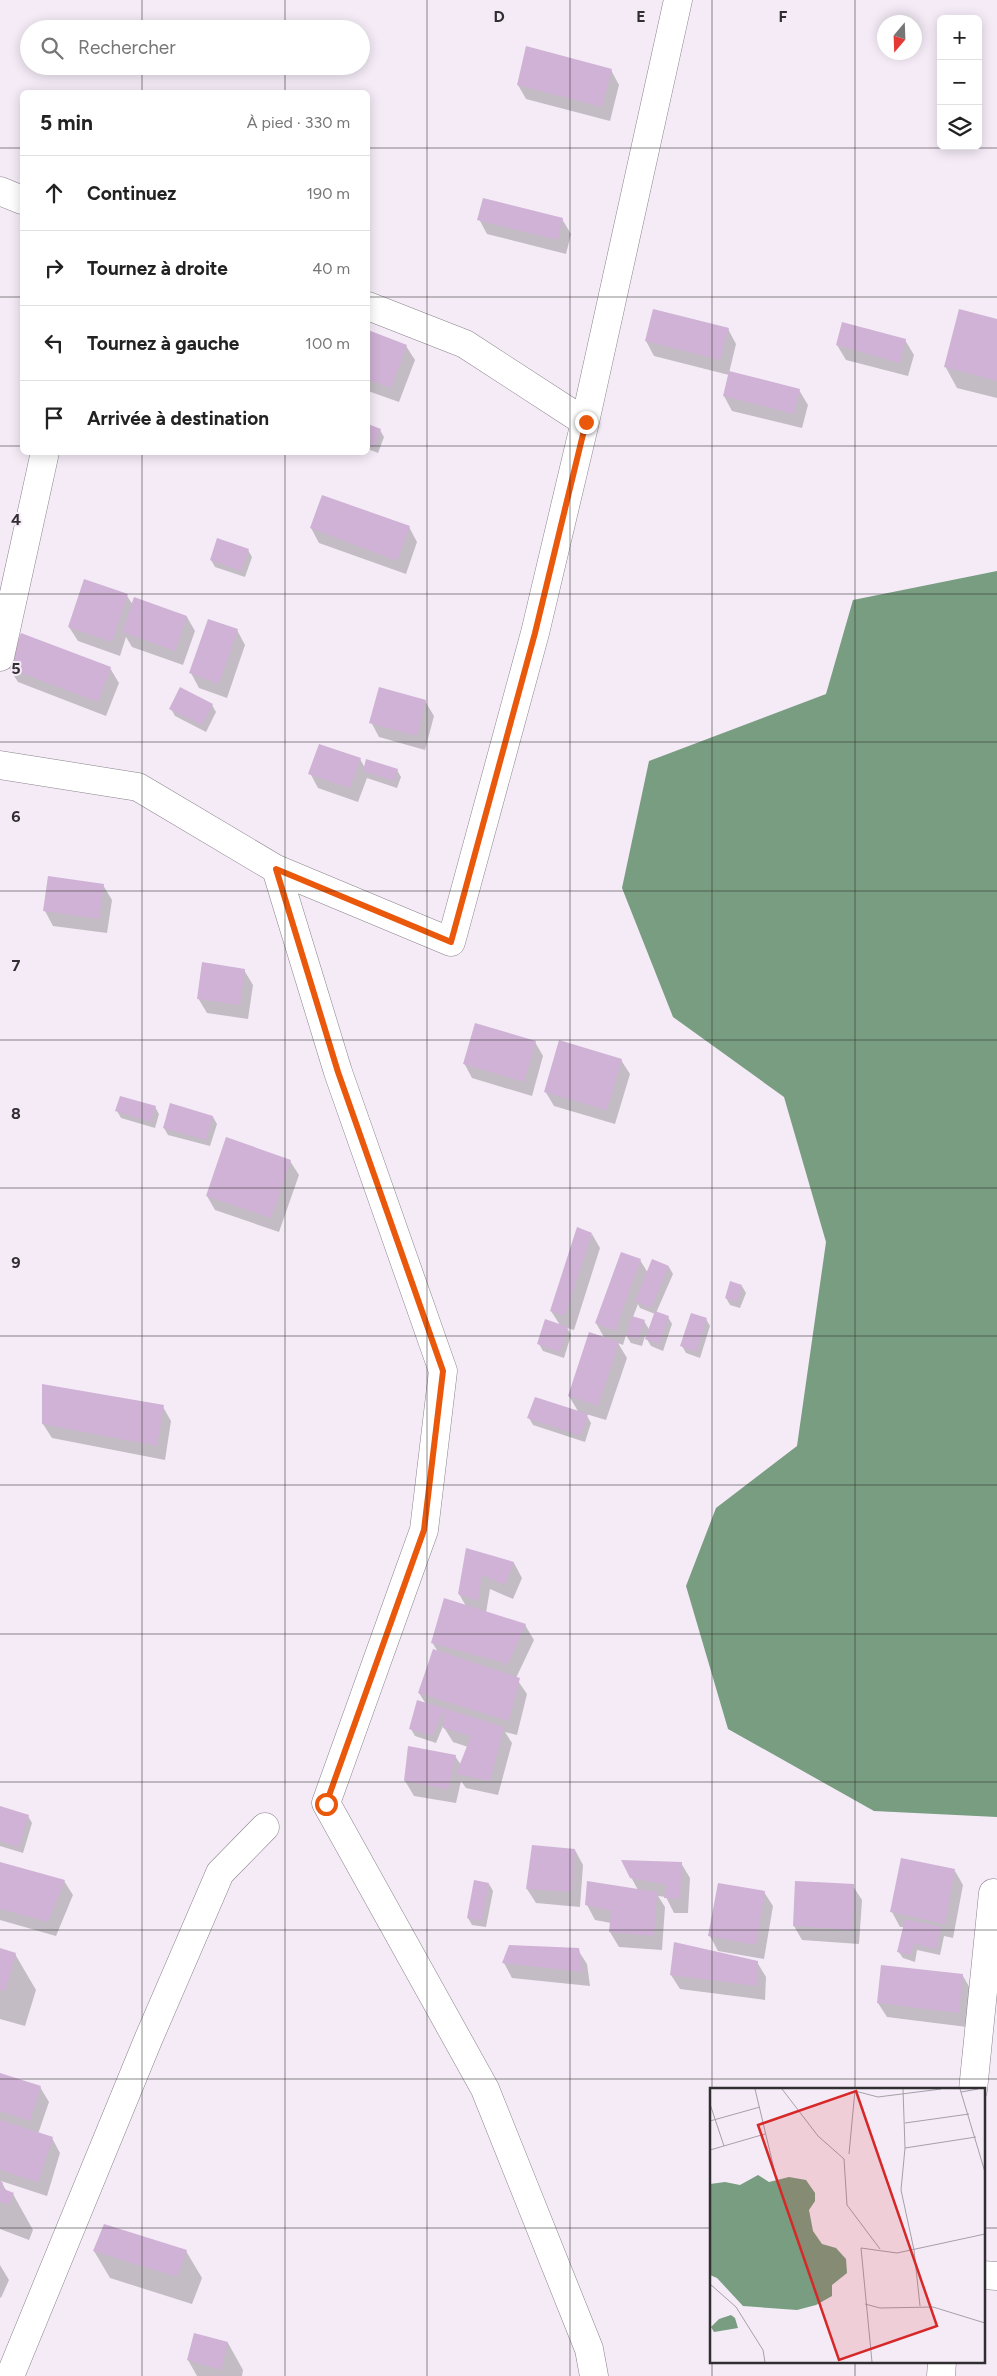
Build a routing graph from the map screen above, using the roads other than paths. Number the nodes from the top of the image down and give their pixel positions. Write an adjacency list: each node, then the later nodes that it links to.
1 (678, 0): 5 (street)
2 (0, 191): 3 (street)
3 (20, 199)
4 (370, 307): 5 (street)
5 (586, 422): 9 (street)
6 (44, 455): 7 (street)
7 (0, 657)
8 (0, 765): 9 (street)
9 (276, 869): 17 (street)
10 (265, 1827): 16 (street)
11 (993, 1893): 12 (street)
12 (973, 2088)
13 (984, 2275): 14 (street)
14 (997, 2276)
15 (0, 2368): 16 (street)
16 (9, 2376)
17 (594, 2376)

